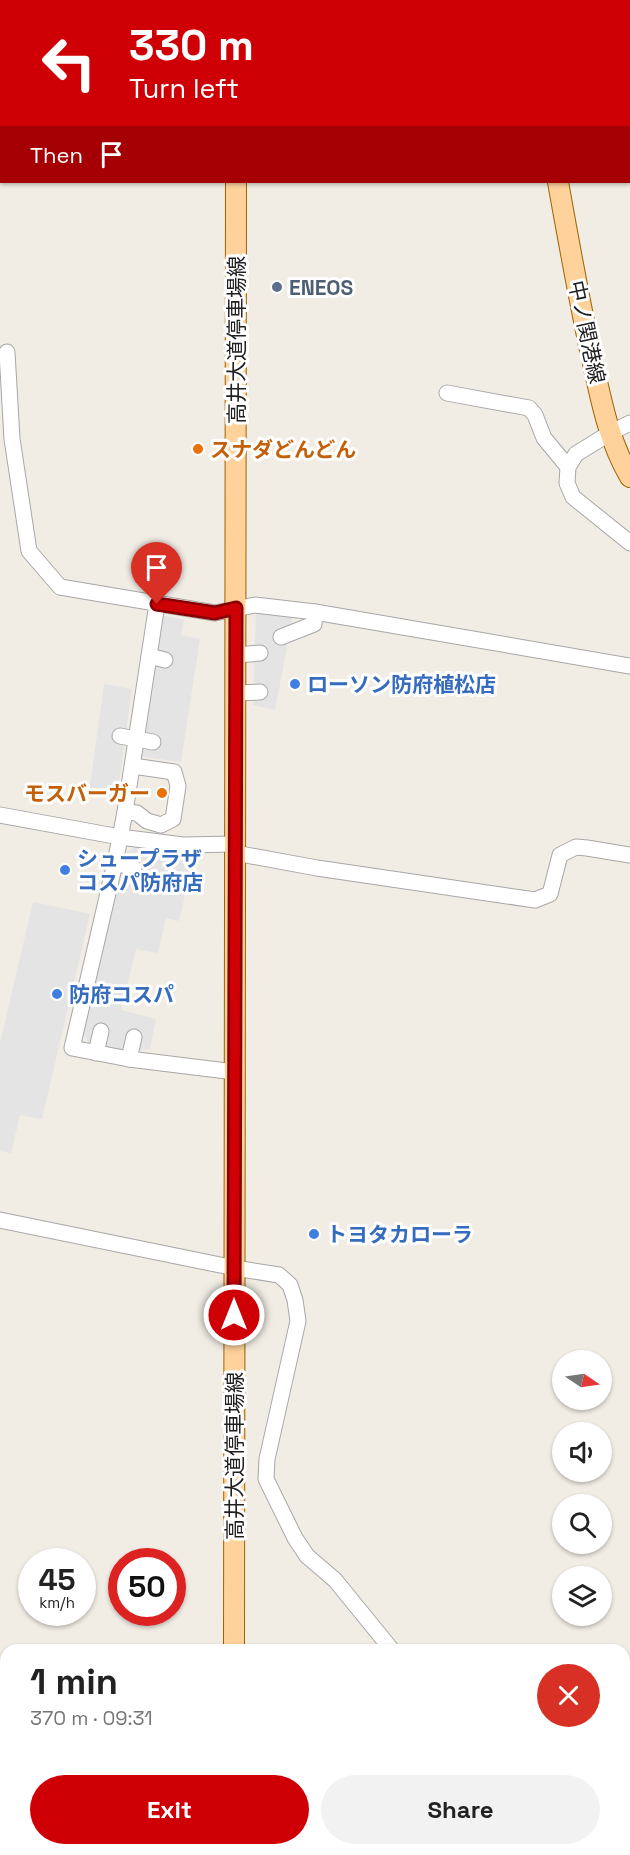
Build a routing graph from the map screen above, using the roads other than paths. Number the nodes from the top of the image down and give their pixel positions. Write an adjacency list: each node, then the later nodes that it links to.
1 (236, 183): 11 (main road, 高井大道停車場線)
2 (558, 183): 6 (main road, 中ノ関港線)
3 (7, 352): 10 (street)
4 (447, 393): 7 (street)
5 (630, 423): 6 (street)
6 (610, 433): 7 (street); 8 (main road, 中ノ関港線)
7 (568, 467): 9 (street)
8 (630, 477)
9 (630, 543)
10 (157, 604): 11 (street); 16 (street)
11 (236, 608): 12 (street); 15 (main road, 高井大道停車場線)
12 (315, 612): 13 (street); 18 (street)
13 (280, 637)
14 (260, 653): 15 (street)
15 (237, 655): 20 (main road, 高井大道停車場線)
16 (149, 656): 17 (street); 22 (street)
17 (165, 660)
18 (630, 666)
19 (260, 692): 20 (street)
20 (236, 693): 28 (main road, 高井大道停車場線)
21 (120, 736): 22 (street)
22 (136, 740): 23 (street); 24 (street)
23 (153, 742)
24 (133, 766): 25 (street); 25 (street)
25 (125, 812): 27 (street)
26 (0, 815): 27 (street)
27 (120, 837): 28 (street); 30 (street)
28 (235, 848): 29 (street); 36 (main road, 高井大道停車場線)
29 (630, 855)
30 (115, 863): 31 (street); 34 (street)
31 (134, 868)
32 (101, 1031): 34 (street)
33 (134, 1037): 35 (street)
34 (96, 1053): 35 (street)
35 (129, 1059): 36 (street)
36 (235, 1072): 38 (main road, 高井大道停車場線)
37 (0, 1220): 38 (street)
38 (235, 1268): 39 (main road, 高井大道停車場線); 40 (street)
39 (234, 1644)
40 (387, 1644)

